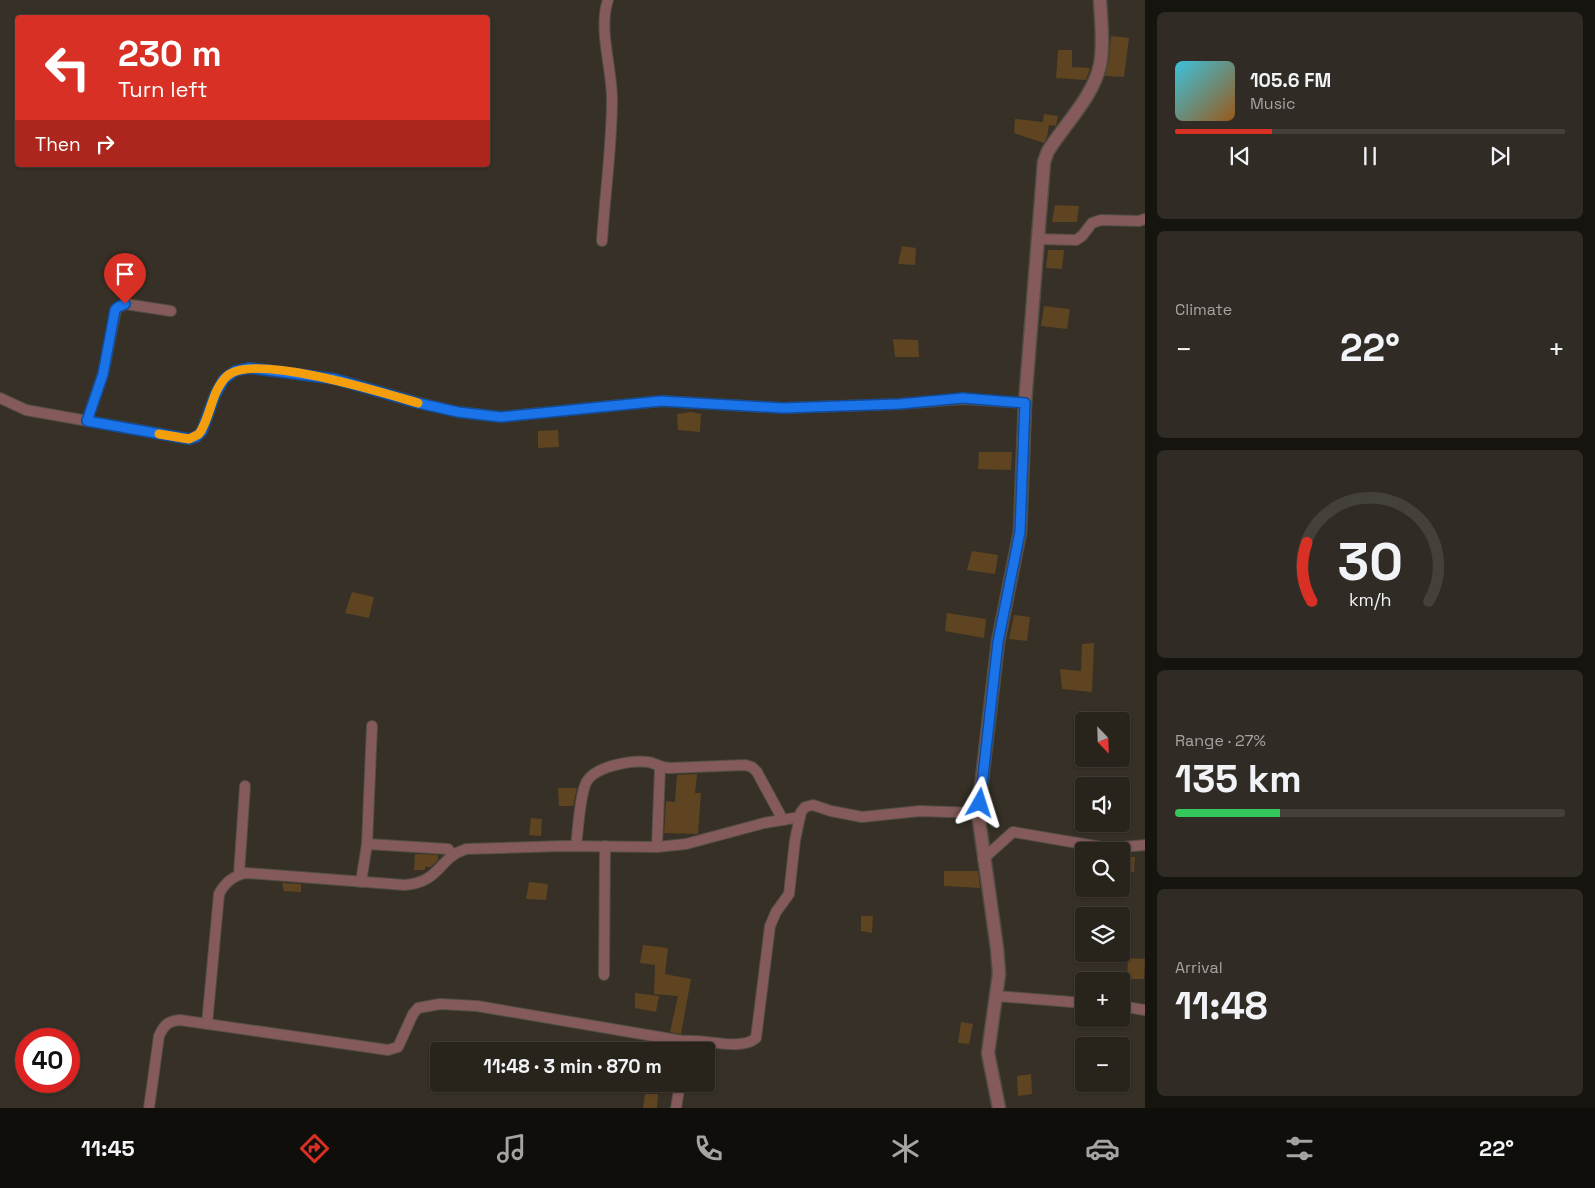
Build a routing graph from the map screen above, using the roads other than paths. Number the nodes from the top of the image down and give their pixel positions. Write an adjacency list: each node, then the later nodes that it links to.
1 (608, 0): 5 (street)
2 (1100, 0): 4 (street)
3 (1145, 219): 4 (street)
4 (1038, 239): 8 (street)
5 (602, 241)
6 (171, 311): 9 (street)
7 (0, 398): 9 (street)
8 (1025, 403): 9 (street); 13 (street)
9 (87, 421)
10 (372, 726): 16 (street)
11 (660, 768): 15 (street); 18 (street); 20 (street)
12 (245, 786): 23 (street)
13 (978, 814): 14 (street); 22 (street)
14 (800, 817): 15 (street); 32 (street)
15 (783, 820): 20 (street)
16 (367, 844): 21 (street); 24 (street)
17 (1145, 844): 22 (street)
18 (576, 846): 19 (street); 21 (street)
19 (605, 846): 20 (street); 25 (street)
20 (657, 847)
21 (453, 855): 24 (street)
22 (984, 859): 26 (street)
23 (238, 874): 24 (street); 30 (street)
24 (361, 882)
25 (604, 975)
26 (996, 996): 27 (street); 36 (street)
27 (1075, 1002)
28 (1130, 1008): 29 (street)
29 (1145, 1010)
30 (207, 1024): 31 (street); 34 (street)
31 (662, 1042)
32 (692, 1042)
33 (679, 1092): 35 (street)
34 (149, 1108)
35 (676, 1108)
36 (999, 1108)

